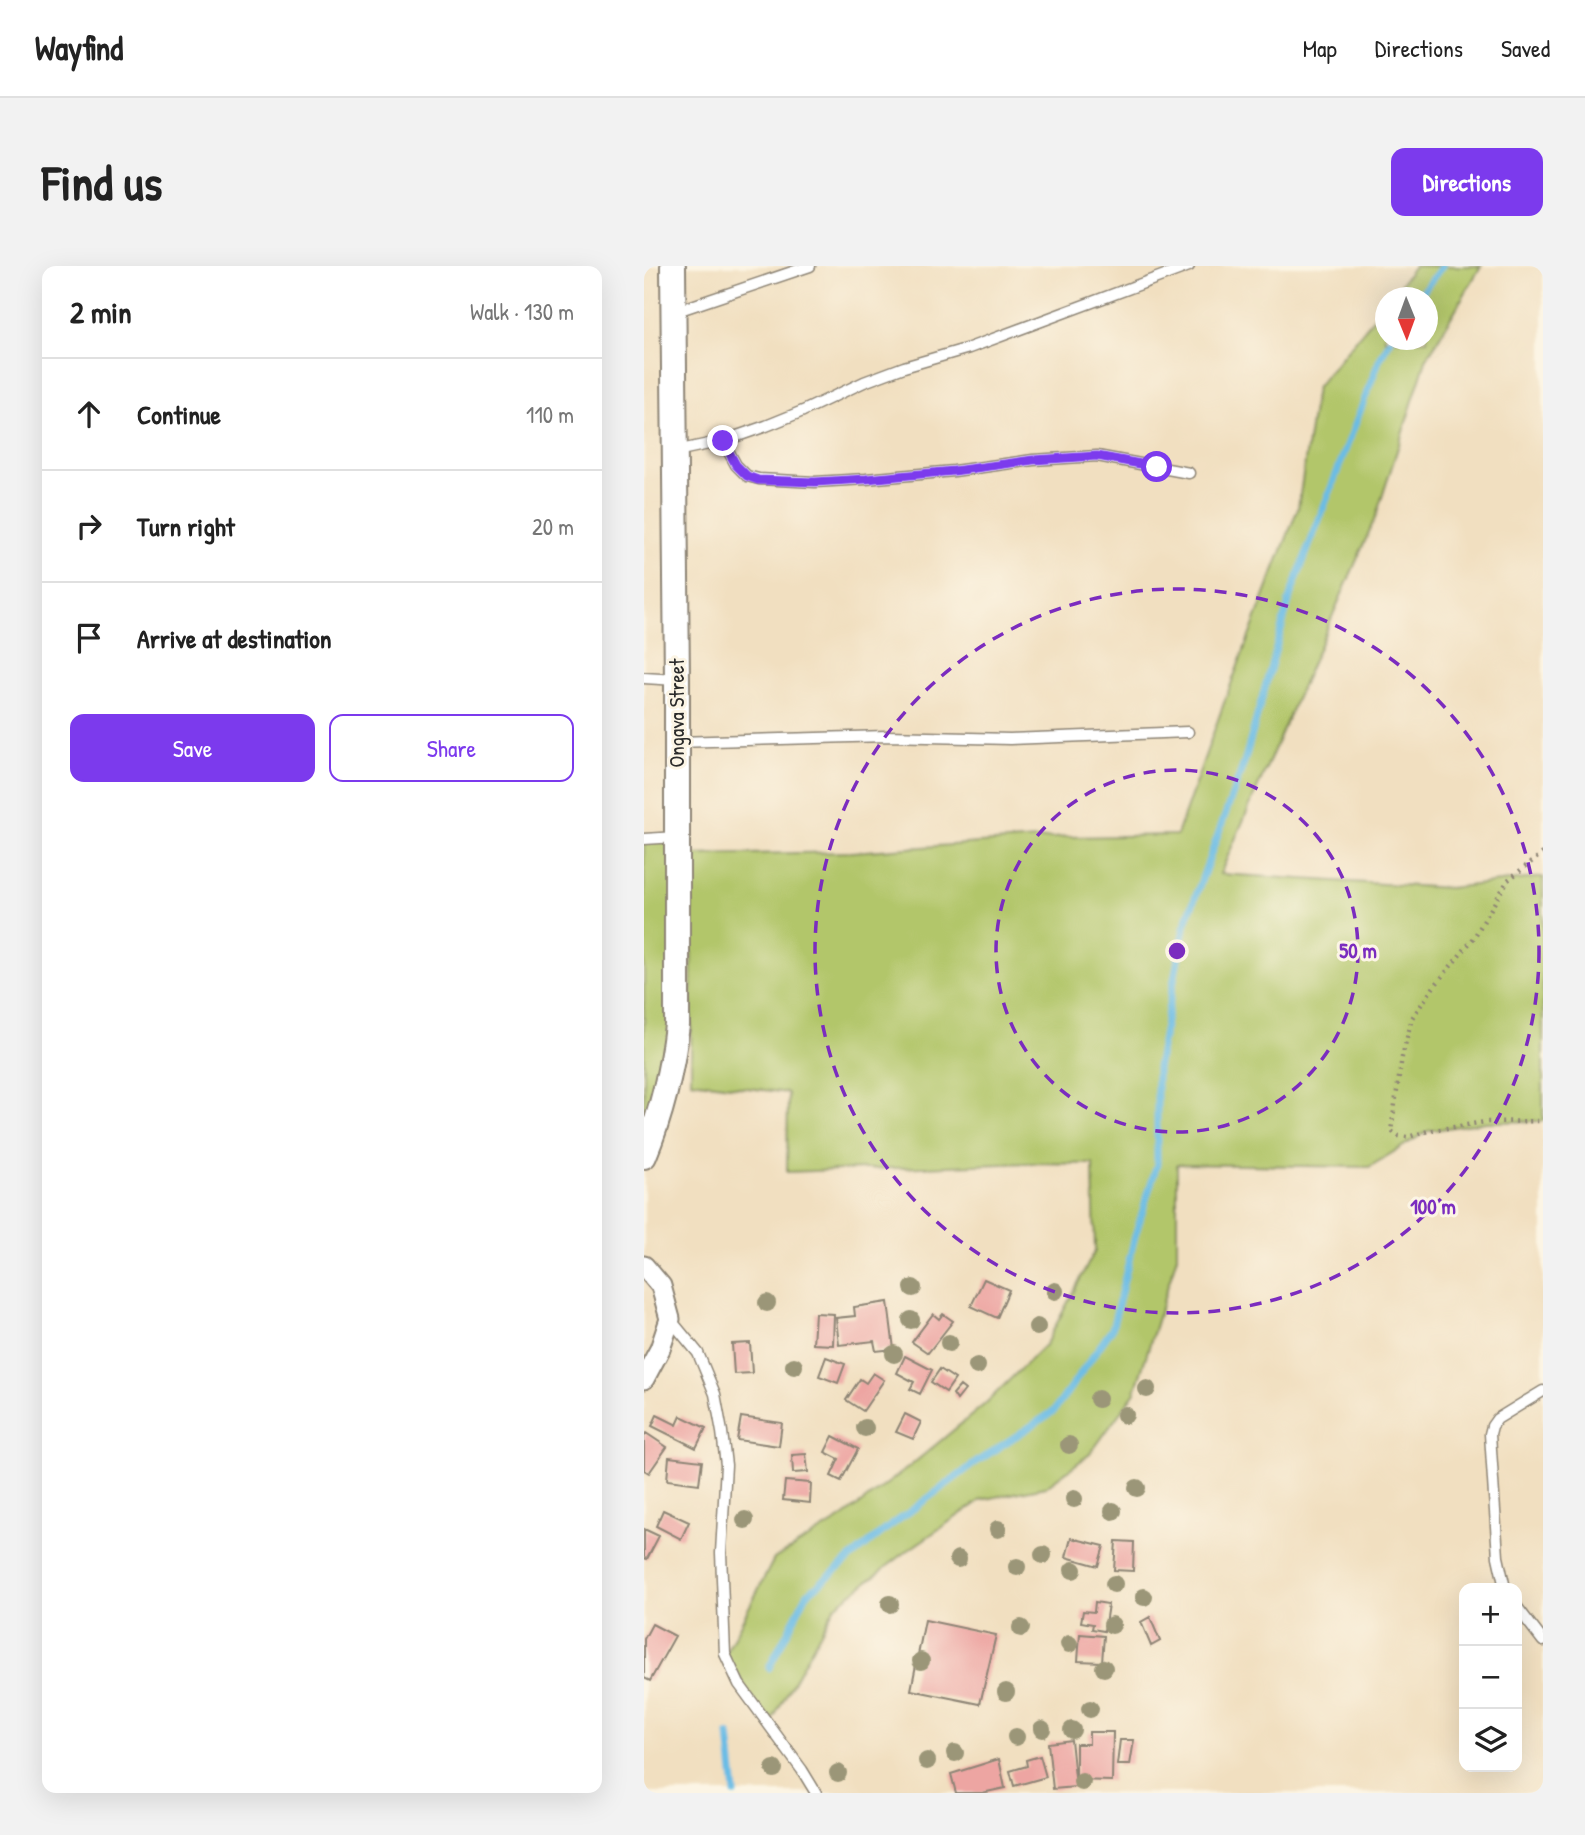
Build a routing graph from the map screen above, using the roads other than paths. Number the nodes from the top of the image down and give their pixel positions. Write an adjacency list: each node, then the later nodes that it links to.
1 (673, 266): 4 (street, Ongava Street)
2 (810, 266): 4 (lane)
3 (1189, 266): 5 (lane)
4 (674, 312): 6 (street, Ongava Street)
5 (723, 441): 6 (lane); 7 (lane)
6 (675, 451): 9 (street, Ongava Street)
7 (1189, 473)
8 (644, 678): 9 (lane)
9 (677, 680): 11 (street, Ongava Street)
10 (1188, 732): 11 (lane)
11 (676, 742): 12 (street, Ongava Street)
12 (677, 836): 13 (lane); 14 (street, Ongava Street)
13 (644, 839)
14 (644, 1156)
15 (644, 1266): 16 (street)
16 (670, 1319): 17 (street); 22 (lane)
17 (644, 1379)
18 (1543, 1391): 19 (lane)
19 (1503, 1583)
20 (1522, 1613): 21 (lane)
21 (1543, 1641)
22 (816, 1793)

